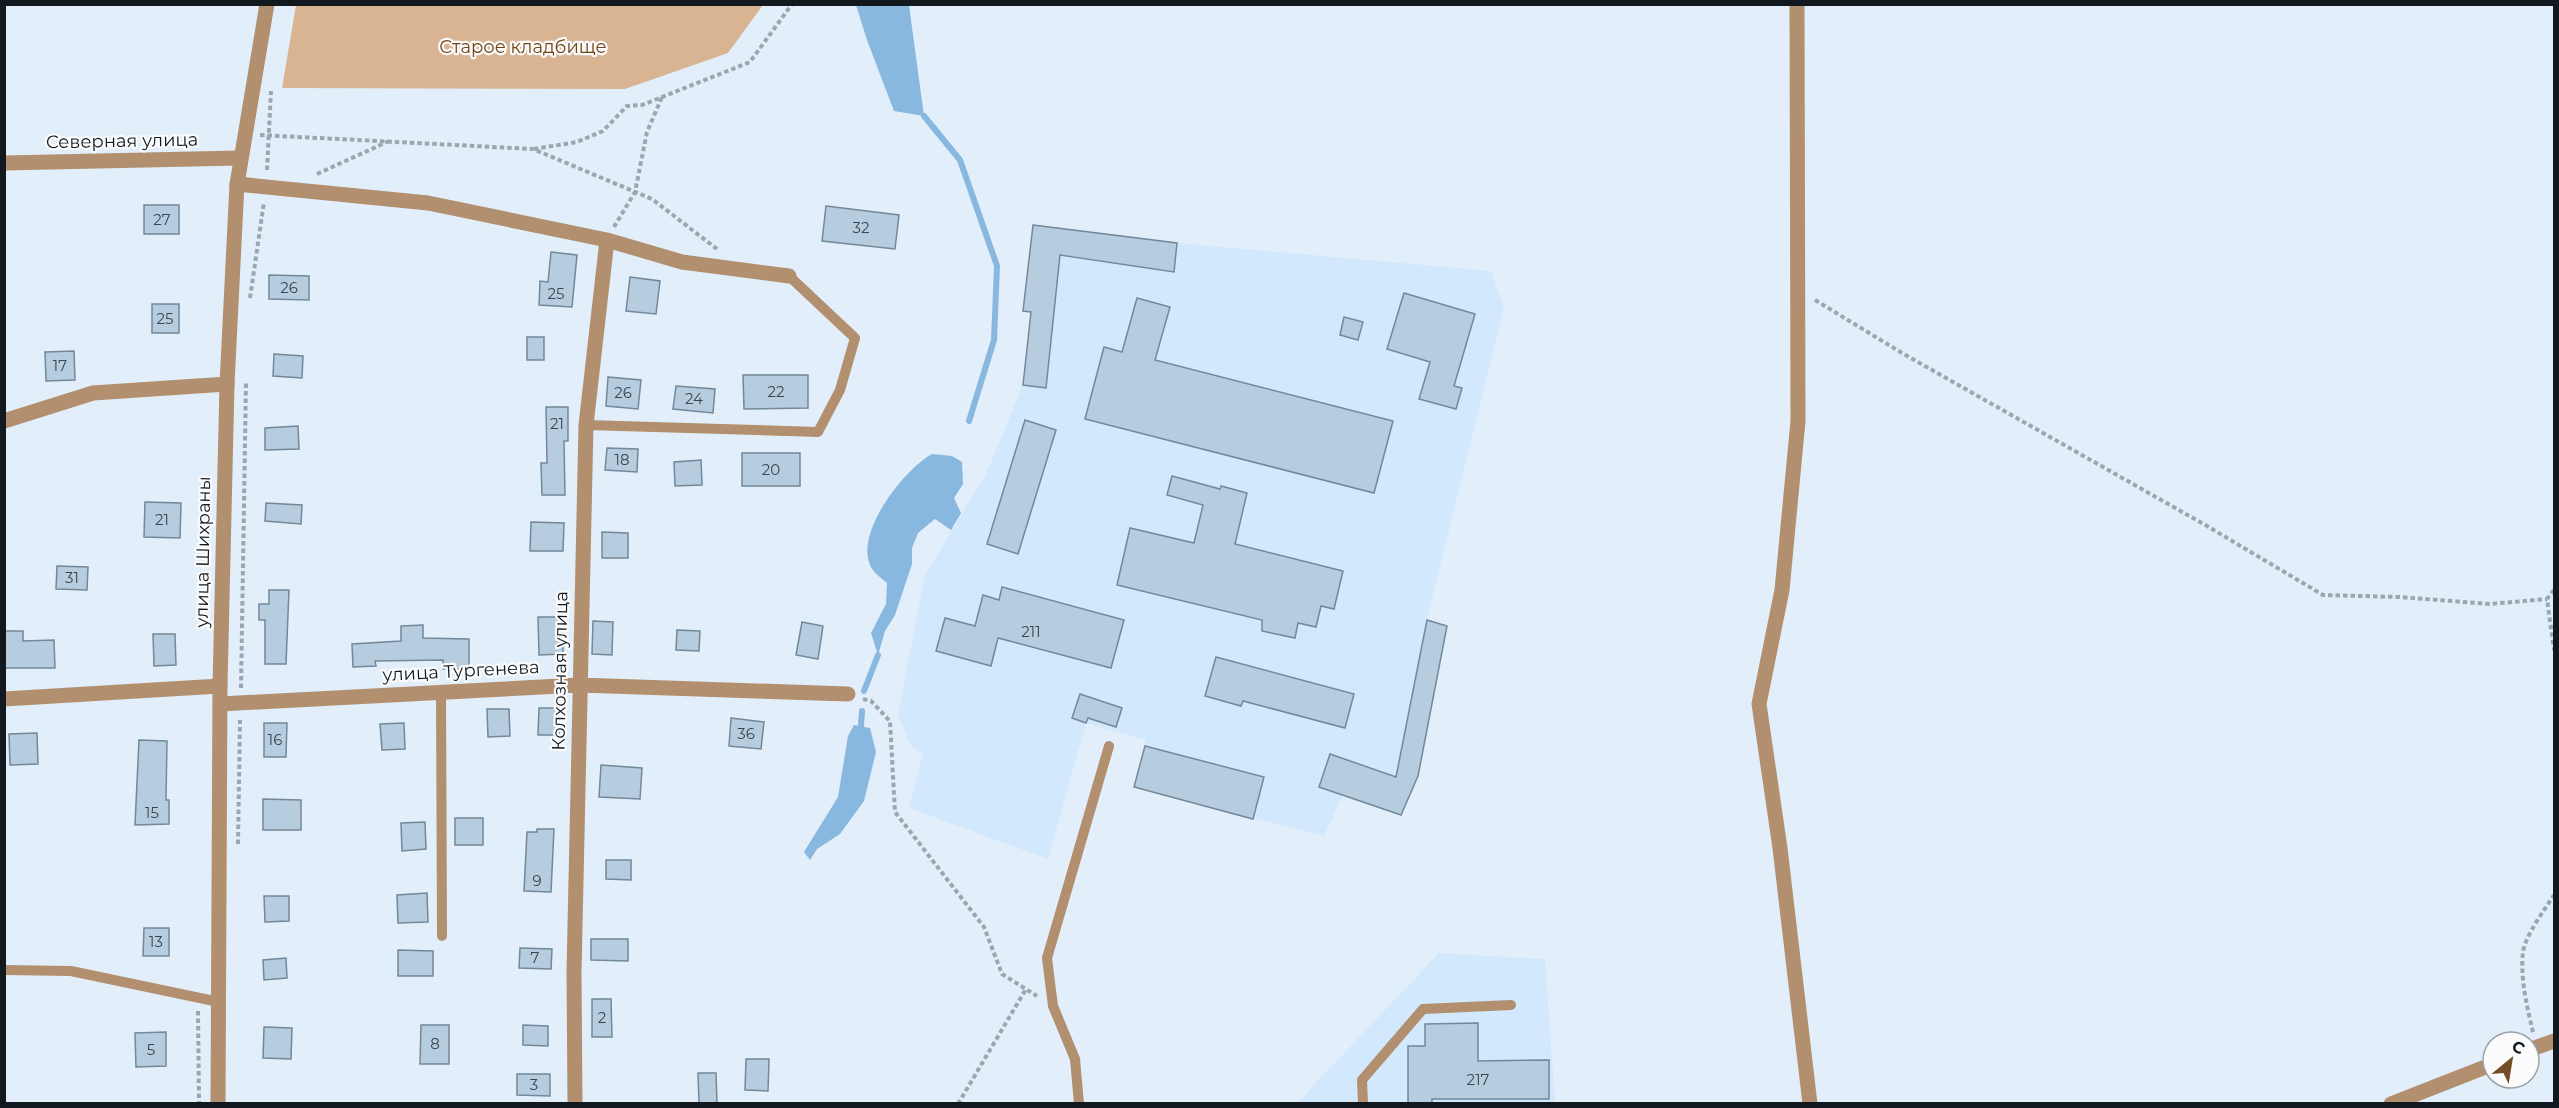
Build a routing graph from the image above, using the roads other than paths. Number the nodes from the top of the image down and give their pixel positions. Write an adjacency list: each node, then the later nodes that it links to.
1 (267, 4): 3 (street, улица Шихраны)
2 (1797, 4): 27 (street)
3 (240, 158): 4 (street, Северная улица); 5 (street, улица Шихраны)
4 (4, 163)
5 (237, 184): 6 (street); 8 (street, улица Шихраны)
6 (607, 240): 7 (street); 10 (street, Колхозная улица)
7 (789, 276): 10 (lane)
8 (226, 384): 9 (street); 12 (street, улица Шихраны)
9 (4, 421)
10 (586, 424): 11 (street, Колхозная улица)
11 (579, 684): 13 (street, улица Тургенева); 14 (street, улица Тургенева); 24 (street, Колхозная улица)
12 (220, 686): 15 (street); 16 (street, улица Шихраны)
13 (441, 691): 16 (street, улица Тургенева); 18 (lane)
14 (848, 694)
15 (4, 699)
16 (220, 704): 20 (street, улица Шихраны)
17 (1109, 746): 25 (lane)
18 (442, 936)
19 (4, 970): 20 (lane)
20 (219, 1002): 23 (street, улица Шихраны)
21 (1511, 1005): 26 (lane)
22 (2481, 1069): 28 (street)
23 (218, 1104)
24 (575, 1104)
25 (1079, 1104)
26 (1363, 1104)
27 (1810, 1104)
28 (2391, 1104)

